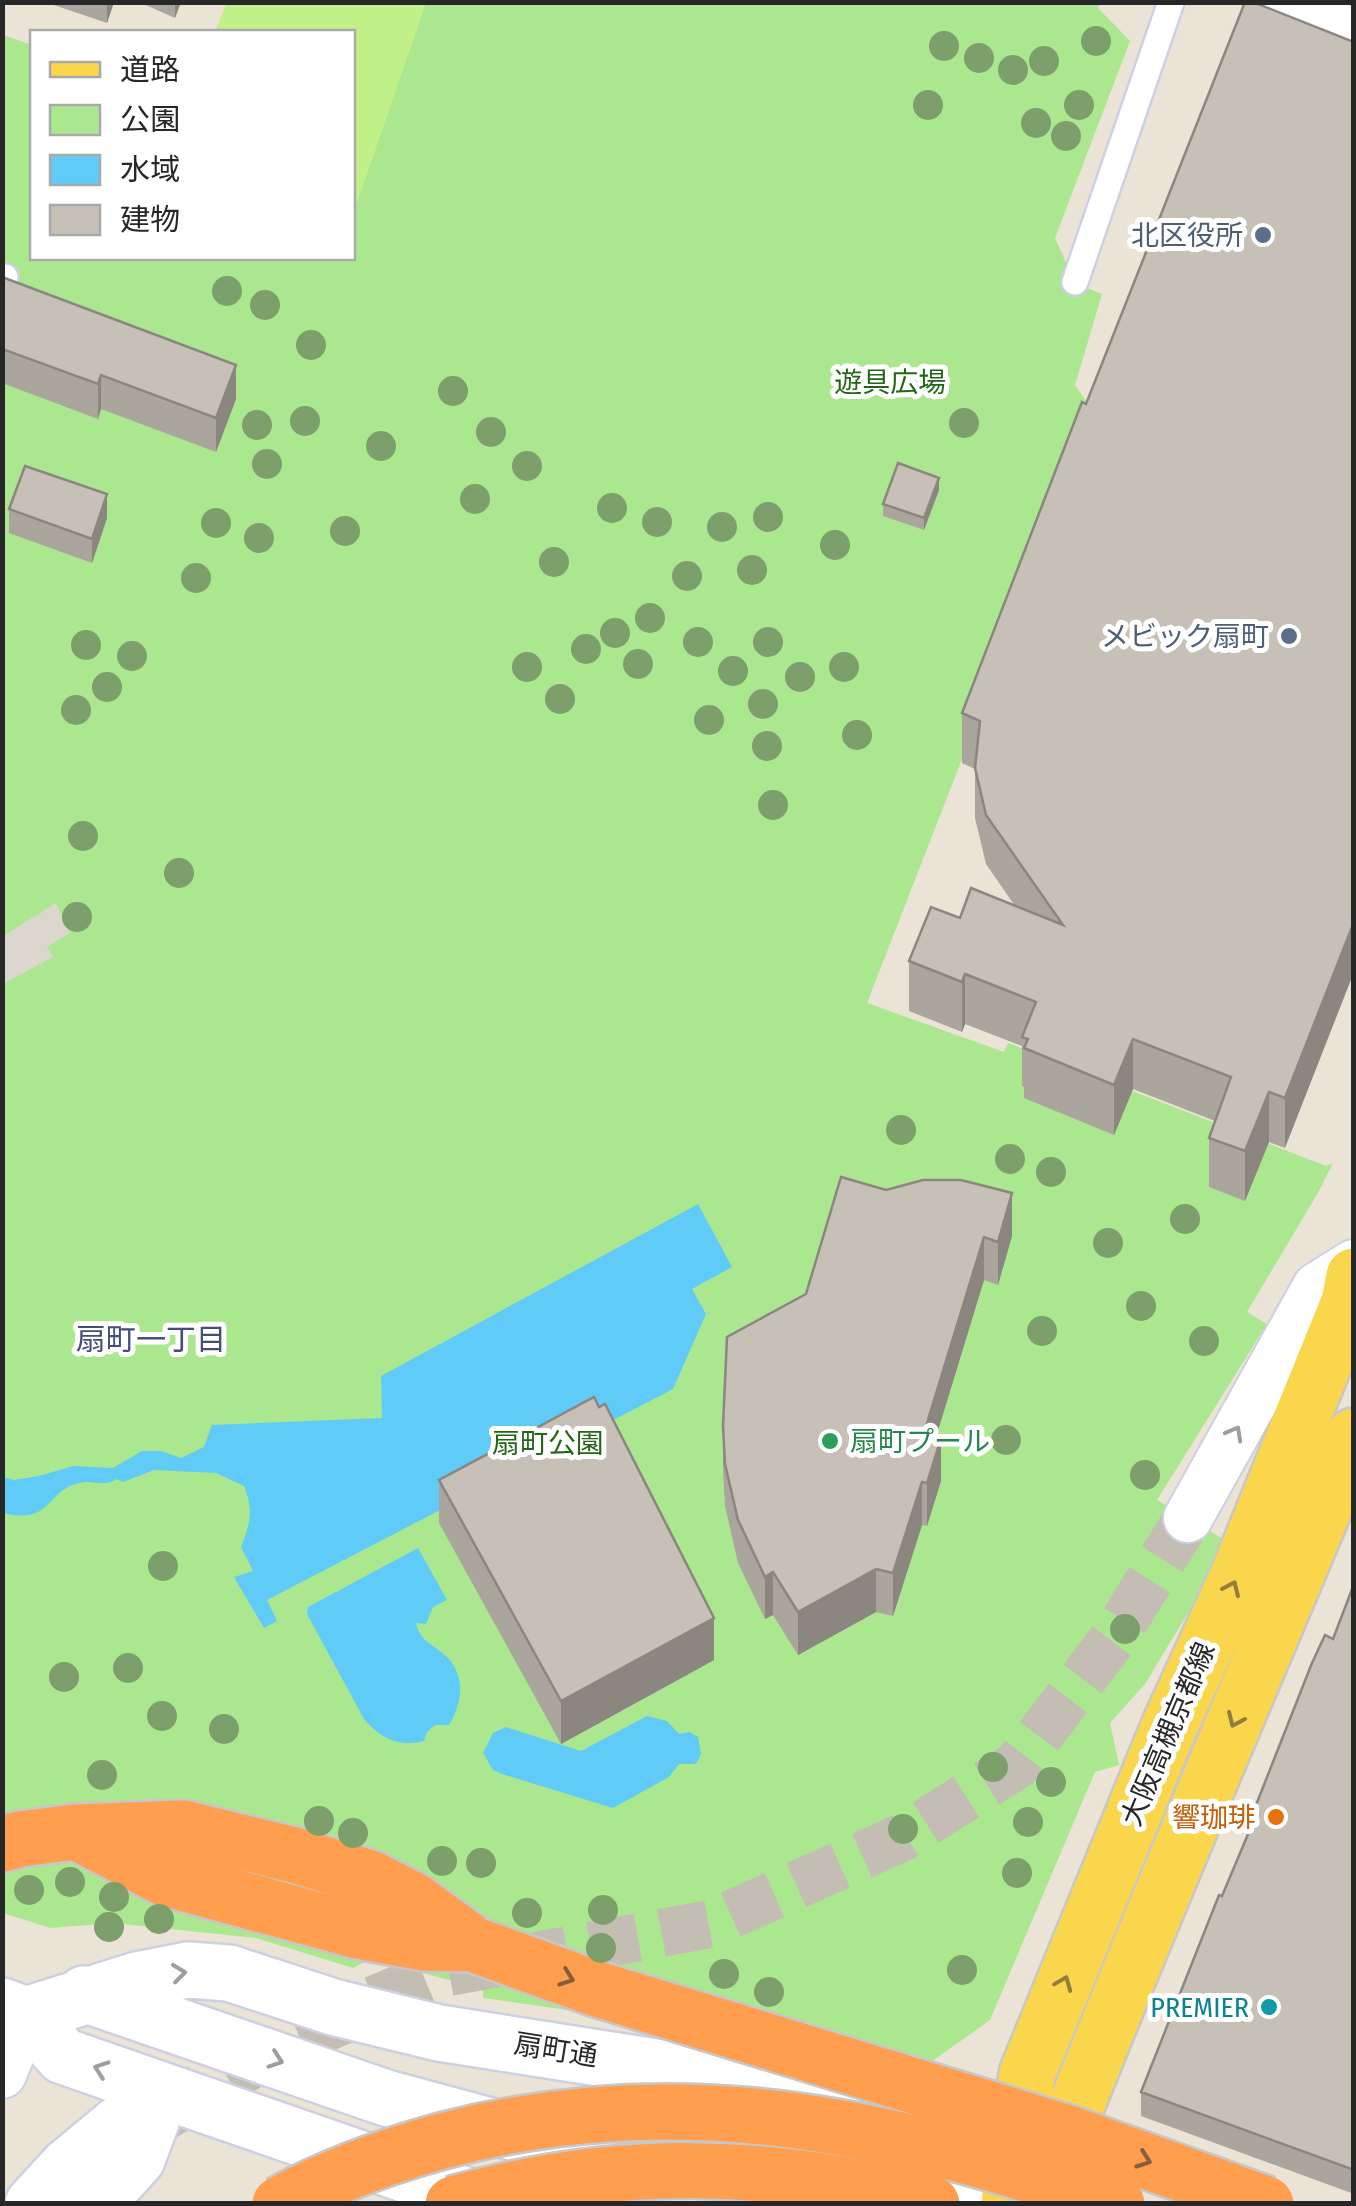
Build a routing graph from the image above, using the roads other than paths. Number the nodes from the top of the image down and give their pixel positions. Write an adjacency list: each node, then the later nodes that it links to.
1 (1171, 2): 4 (lane)
2 (1278, 2): 3 (street)
3 (1354, 33)
4 (1075, 282)
5 (1354, 1264): 8 (street, one-way to 5)
6 (1354, 1276): 14 (main road, 大阪高槻京都線, one-way to 6)
7 (1354, 1436): 17 (main road, 大阪高槻京都線, one-way to 17)
8 (1188, 1518)
9 (2, 1844): 26 (highway, one-way to 26, bridge)
10 (84, 1994): 11 (street, 扇町通); 12 (street, 扇町通, one-way to 12); 15 (street, one-way to 15)
11 (14, 2010): 13 (street); 22 (street, one-way to 11)
12 (699, 2072): 14 (street, 扇町通); 15 (street)
13 (2, 2074)
14 (1027, 2074): 17 (main road, 大阪高槻京都線)
15 (490, 2128): 16 (street)
16 (605, 2156): 17 (street); 23 (street)
17 (1023, 2202)
18 (33, 2204): 19 (street)
19 (96, 2204)
20 (280, 2204): 25 (highway, bridge)
21 (453, 2204): 24 (highway, bridge)
22 (491, 2204)
23 (696, 2204)
24 (932, 2204)
25 (1117, 2204)
26 (1266, 2204)

